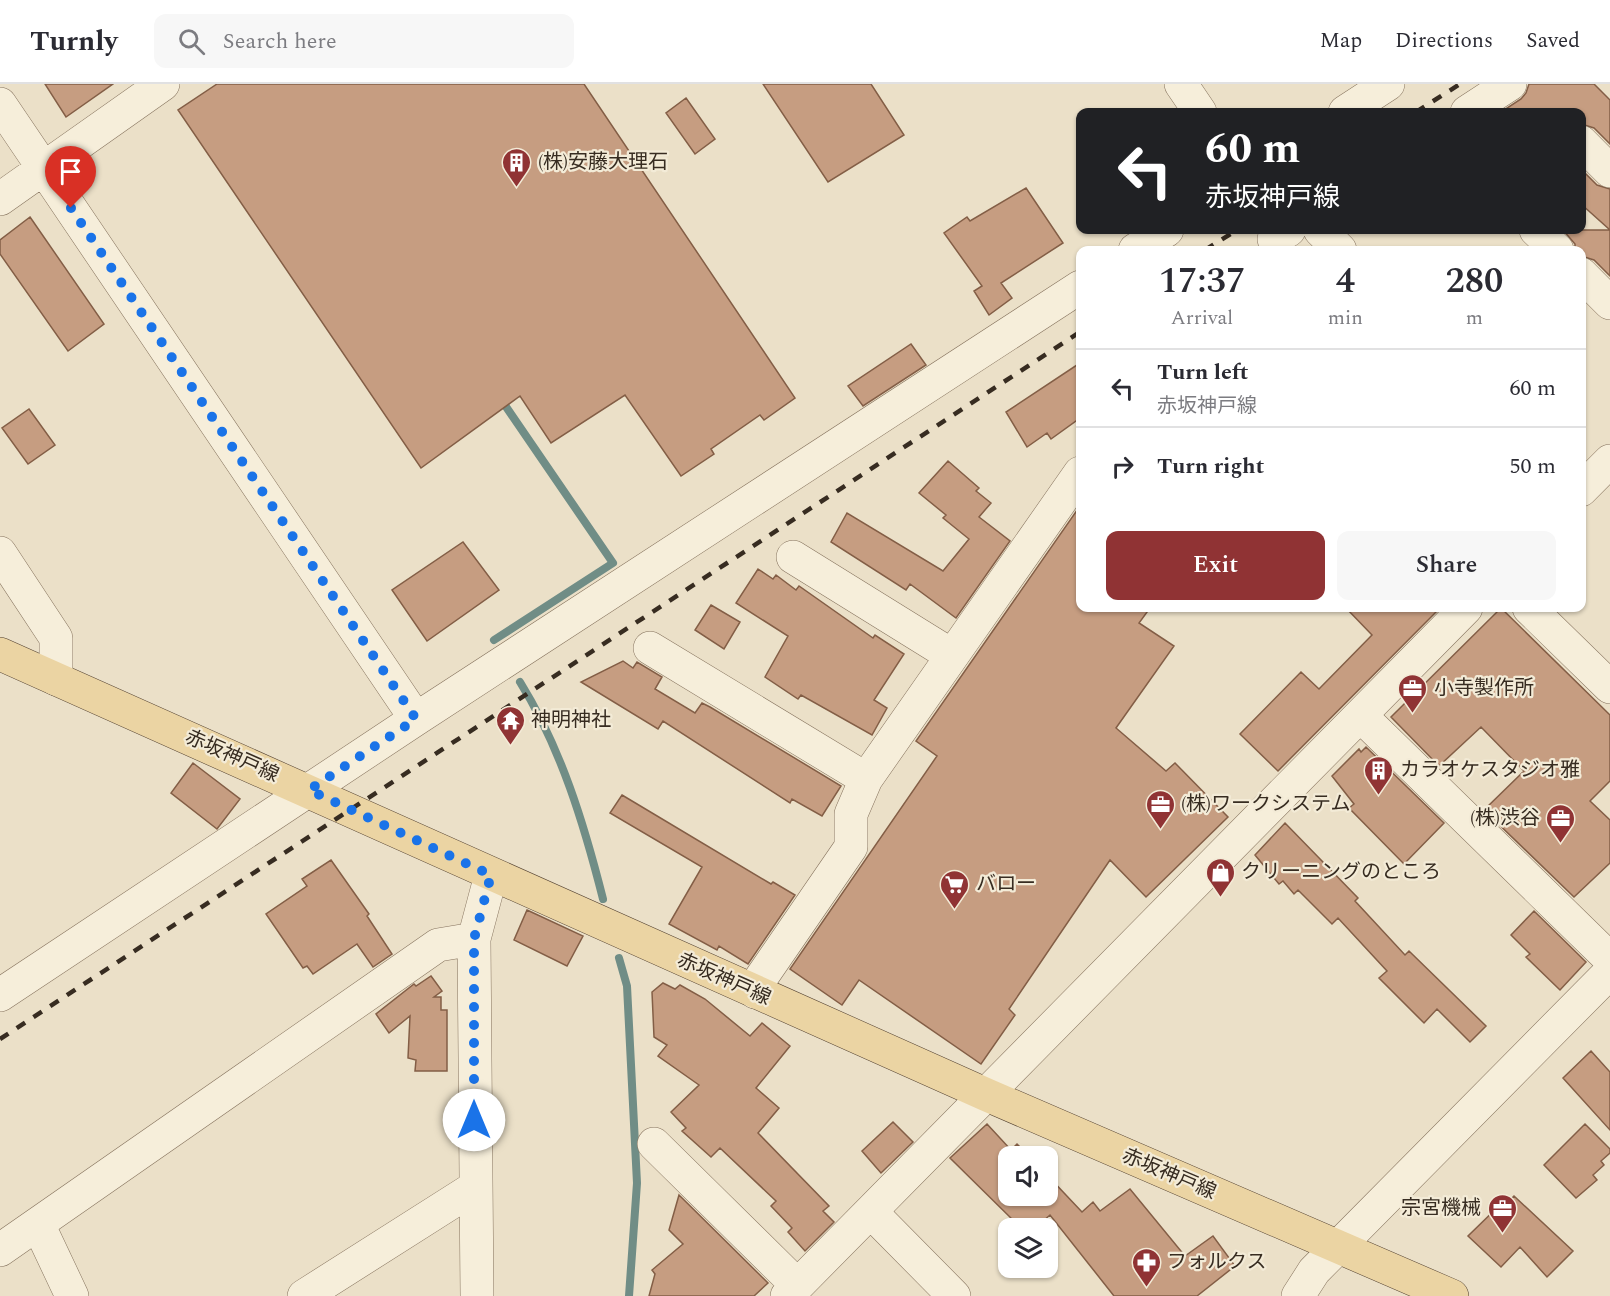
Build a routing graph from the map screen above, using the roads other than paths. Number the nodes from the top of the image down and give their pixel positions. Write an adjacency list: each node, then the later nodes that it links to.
1 (164, 84): 10 (street)
2 (1181, 84): 6 (street)
3 (1388, 84): 7 (street)
4 (1510, 84): 8 (street)
5 (0, 104): 10 (street)
6 (1197, 108)
7 (1351, 108)
8 (1473, 108)
9 (1586, 147): 11 (street)
10 (45, 169): 12 (street); 37 (street)
11 (1610, 171)
12 (0, 199)
13 (1161, 234): 17 (street)
14 (1282, 234): 18 (street)
15 (1324, 234): 19 (street)
16 (1540, 234): 20 (street)
17 (1141, 246)
18 (1276, 246)
19 (1336, 246)
20 (1553, 246)
21 (1586, 279): 23 (street)
22 (1076, 290): 37 (street)
23 (1610, 303)
24 (1610, 461): 26 (street)
25 (1076, 479): 33 (street)
26 (1586, 485)
27 (0, 553): 34 (street)
28 (793, 557): 33 (street)
29 (1462, 612): 36 (street)
30 (1533, 612): 35 (street)
31 (650, 648): 38 (street)
32 (0, 654): 34 (main road, 赤坂神戸線)
33 (951, 655): 38 (street)
34 (56, 679): 39 (main road, 赤坂神戸線)
35 (1610, 687)
36 (1361, 716): 42 (street); 46 (street)
37 (416, 719): 39 (street)
38 (866, 779): 44 (street)
39 (309, 790): 40 (main road, 赤坂神戸線); 45 (street)
40 (491, 875): 41 (street); 44 (main road, 赤坂神戸線)
41 (474, 939): 48 (street); 50 (street)
42 (1610, 959)
43 (1610, 972): 51 (street)
44 (755, 992): 46 (main road, 赤坂神戸線)
45 (0, 995)
46 (987, 1095): 49 (street); 51 (main road, 赤坂神戸線)
47 (654, 1144): 53 (street)
48 (474, 1188): 55 (street); 56 (street)
49 (871, 1212): 53 (street); 57 (street)
50 (38, 1224): 52 (street); 54 (street)
51 (1338, 1248): 58 (street); 59 (main road, 赤坂神戸線)
52 (0, 1250)
53 (792, 1291)
54 (72, 1296)
55 (304, 1296)
56 (477, 1296)
57 (954, 1296)
58 (1298, 1296)
59 (1452, 1296)

